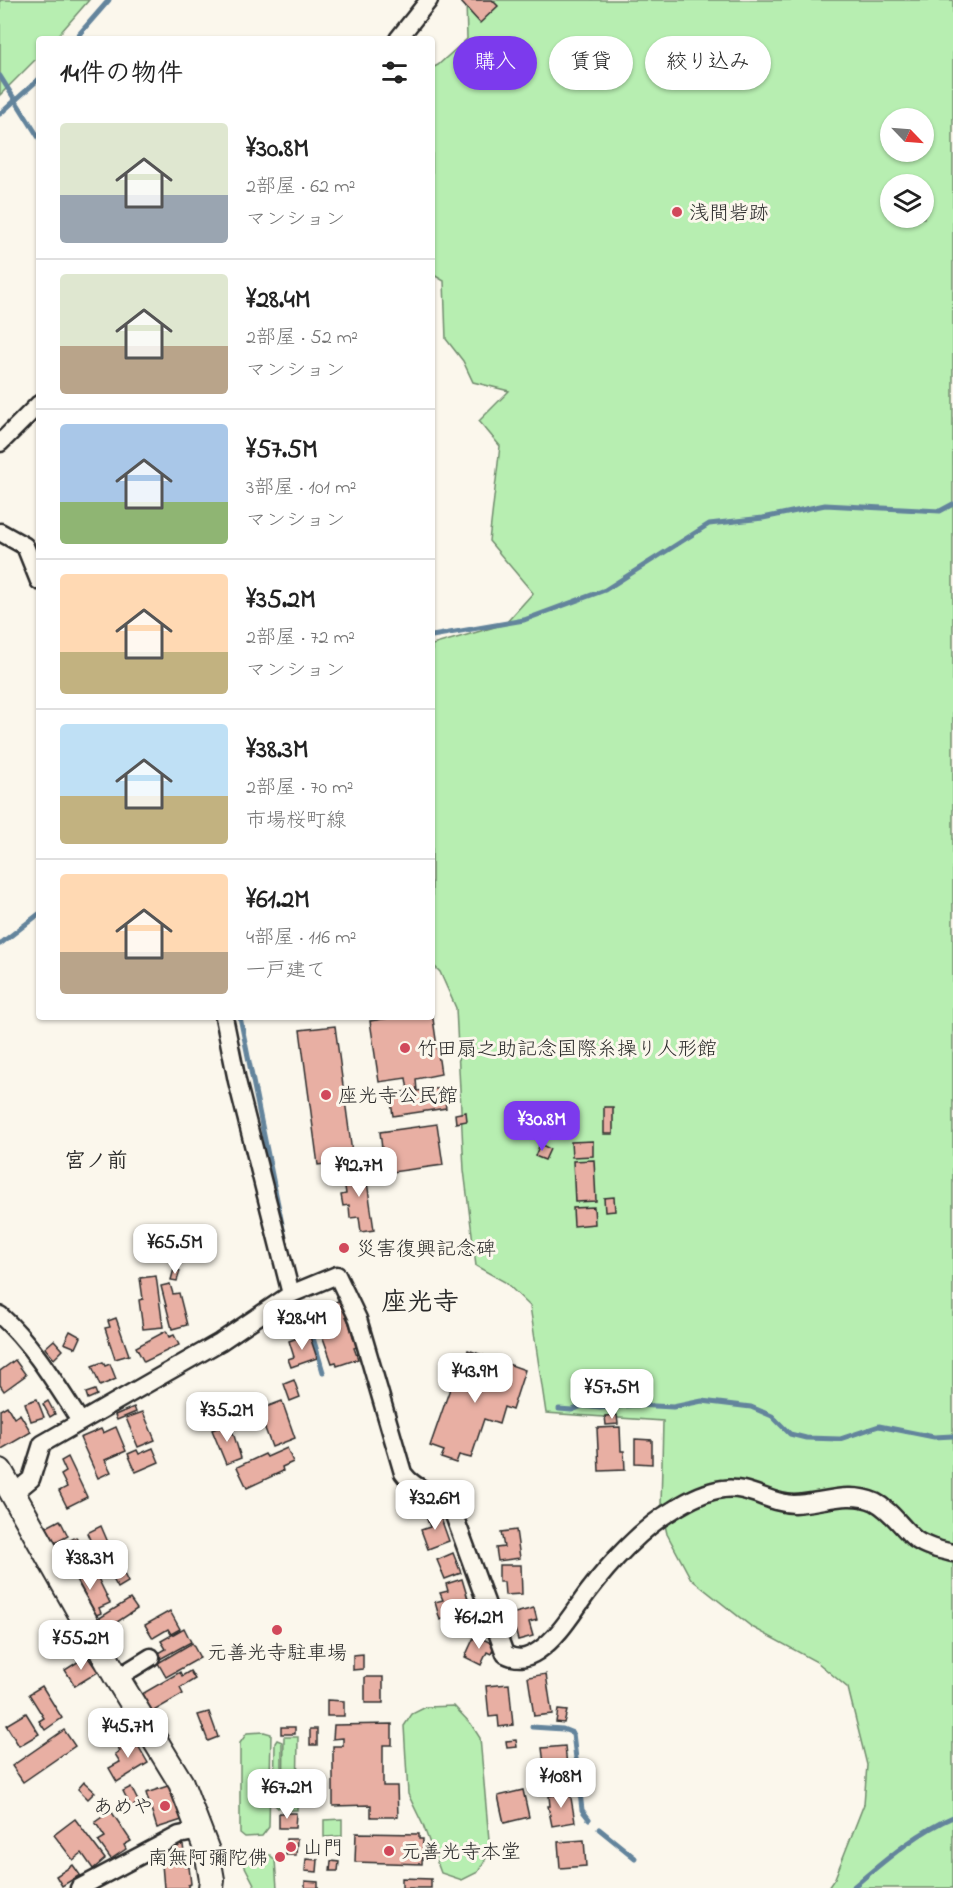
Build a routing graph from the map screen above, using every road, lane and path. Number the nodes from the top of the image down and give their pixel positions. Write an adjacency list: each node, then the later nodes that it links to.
1 (429, 0): 2 (street)
2 (400, 36)
3 (36, 407): 4 (street)
4 (0, 443)
5 (0, 532): 6 (street)
6 (36, 574)
7 (225, 1020): 8 (street)
8 (291, 1294): 10 (street); 13 (street)
9 (0, 1315): 10 (street)
10 (80, 1421): 12 (street)
11 (0, 1472): 12 (main road)
12 (14, 1493): 15 (main road)
13 (953, 1553)
14 (152, 1657): 15 (street)
15 (117, 1678): 16 (main road)
16 (199, 1831): 17 (street); 18 (main road)
17 (79, 1888)
18 (211, 1888)

